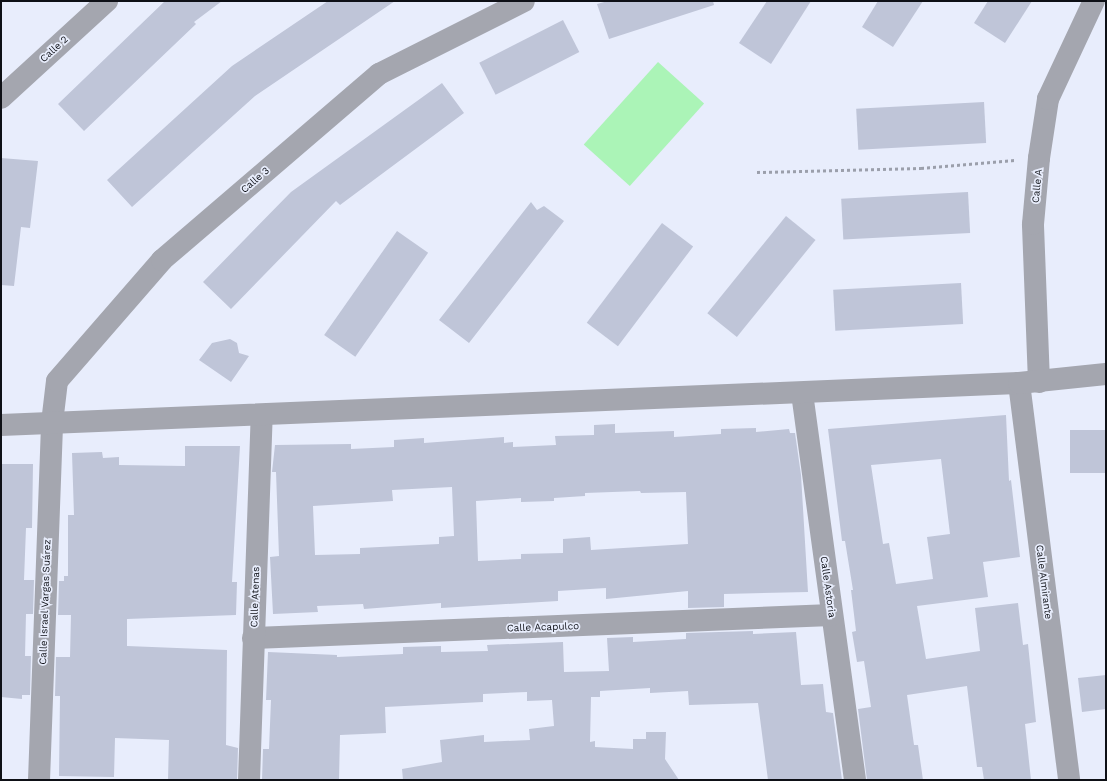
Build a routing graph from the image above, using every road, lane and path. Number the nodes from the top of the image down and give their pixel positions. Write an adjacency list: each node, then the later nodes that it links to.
1 (107, 1): 4 (street, Calle 2)
2 (524, 1): 11 (street, Calle 3)
3 (1094, 1): 5 (street, Calle A)
4 (1, 98)
5 (1039, 158): 6 (path); 8 (street, Calle A)
6 (757, 172)
7 (1106, 374): 8 (street)
8 (1029, 383): 9 (street); 18 (street, Calle Almirante)
9 (802, 393): 10 (street); 13 (street, Calle Astoria)
10 (262, 415): 11 (street); 14 (street, Calle Atenas)
11 (52, 423): 12 (street); 15 (street, Calle Israel Vargas Suárez)
12 (1, 425)
13 (832, 615): 14 (street, Calle Acapulco); 17 (street, Calle Astoria)
14 (253, 638): 16 (street, Calle Atenas)
15 (39, 780)
16 (249, 780)
17 (855, 780)
18 (1068, 780)

